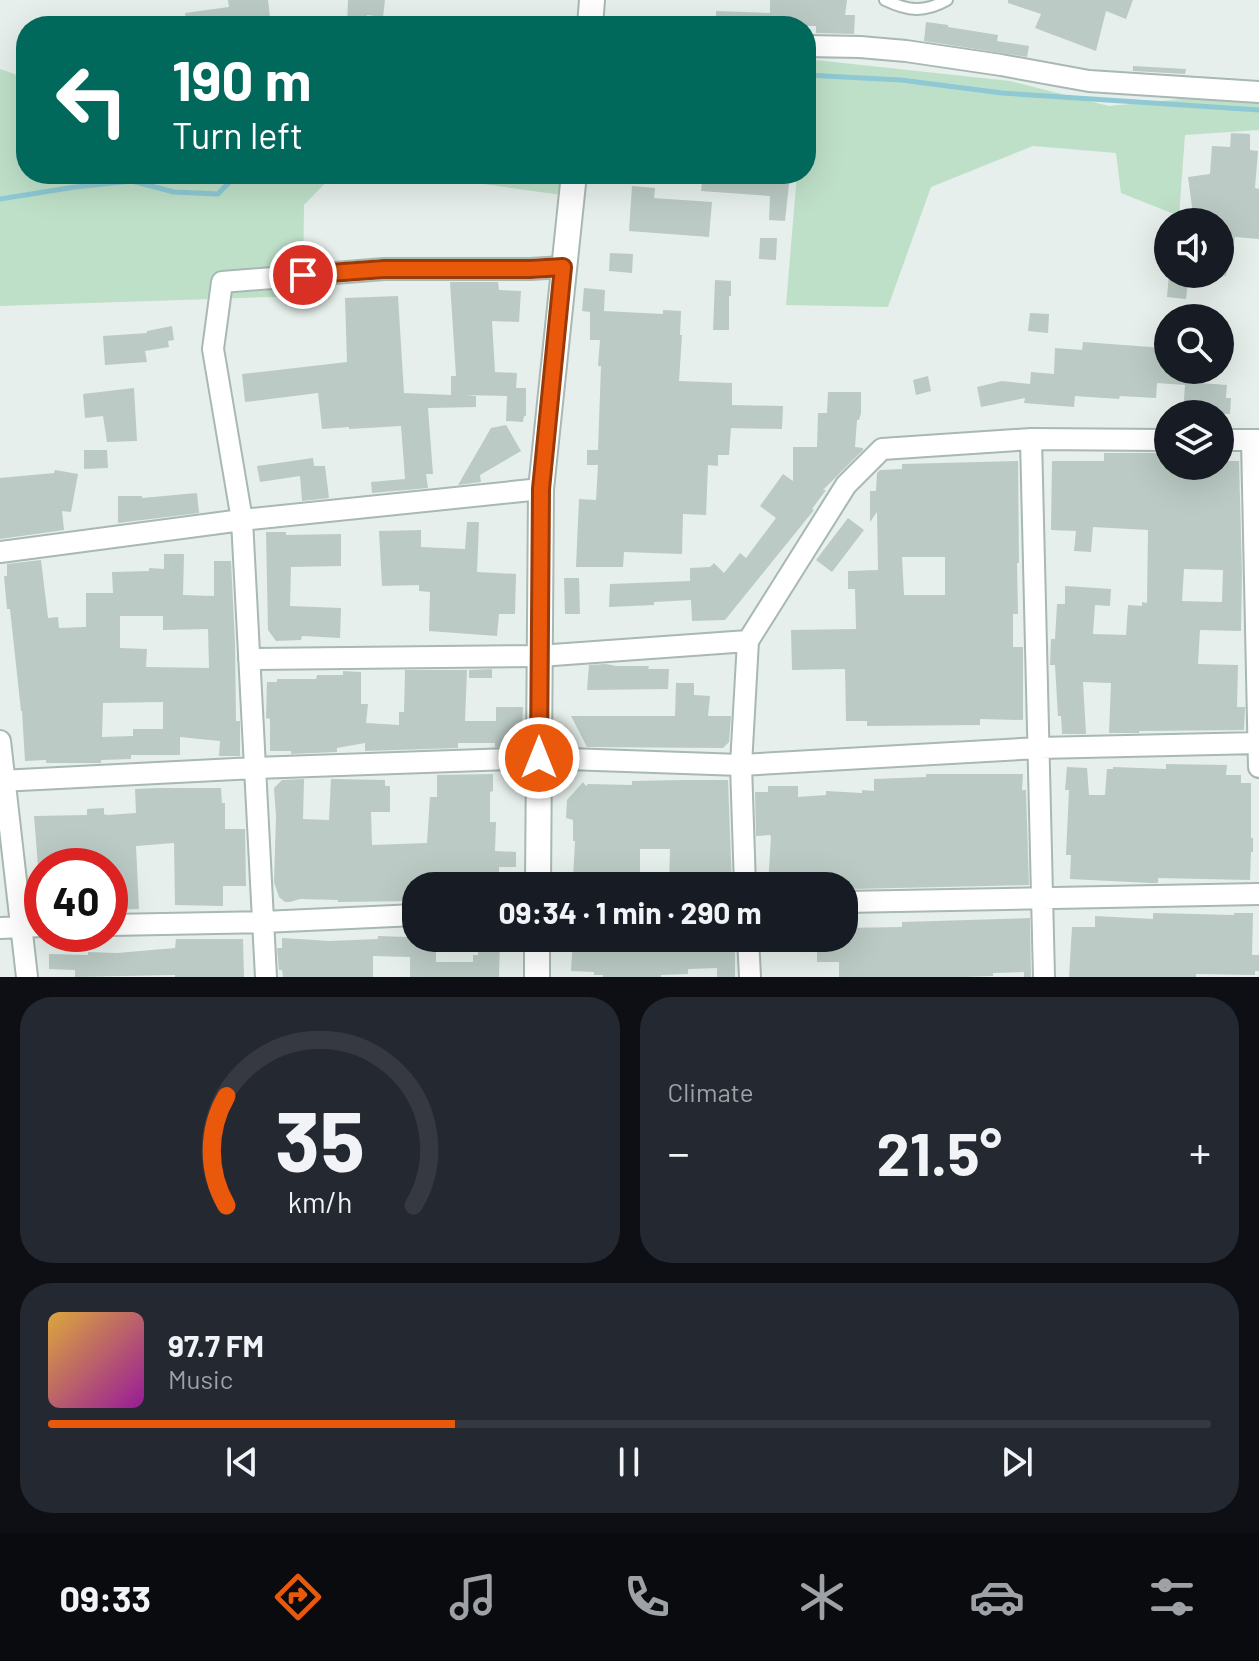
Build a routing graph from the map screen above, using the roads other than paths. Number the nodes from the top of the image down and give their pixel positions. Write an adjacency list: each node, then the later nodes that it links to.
1 (885, 0): 2 (lane)
2 (947, 0)
3 (816, 46): 4 (street)
4 (1259, 92)
5 (573, 184): 6 (street)
6 (563, 267): 11 (street); 12 (street)
7 (1031, 439): 8 (street); 14 (street); 19 (street)
8 (1154, 440)
9 (1234, 440): 10 (street)
10 (1255, 440): 18 (street)
11 (541, 489): 12 (street); 15 (street)
12 (242, 520): 13 (street); 16 (street)
13 (0, 552)
14 (748, 641): 15 (street); 21 (street)
15 (539, 656): 16 (street); 20 (street)
16 (249, 659): 23 (street)
17 (0, 741): 24 (street)
18 (1258, 743): 19 (street); 22 (street)
19 (1039, 748): 21 (street); 28 (street)
20 (539, 758): 21 (street); 23 (street); 25 (street)
21 (741, 765): 26 (street)
22 (1259, 767)
23 (255, 768): 24 (street); 31 (street)
24 (2, 780): 33 (street)
25 (538, 872)
26 (745, 872)
27 (1259, 894): 28 (street)
28 (1043, 897): 29 (street); 42 (street)
29 (858, 902)
30 (402, 916): 31 (street)
31 (263, 922): 32 (street); 39 (street)
32 (128, 925)
33 (21, 927): 34 (street); 35 (street); 38 (street)
34 (24, 927)
35 (0, 928)
36 (537, 952): 40 (street)
37 (749, 952): 41 (street)
38 (27, 977)
39 (266, 977)
40 (537, 977)
41 (750, 977)
42 (1044, 977)

